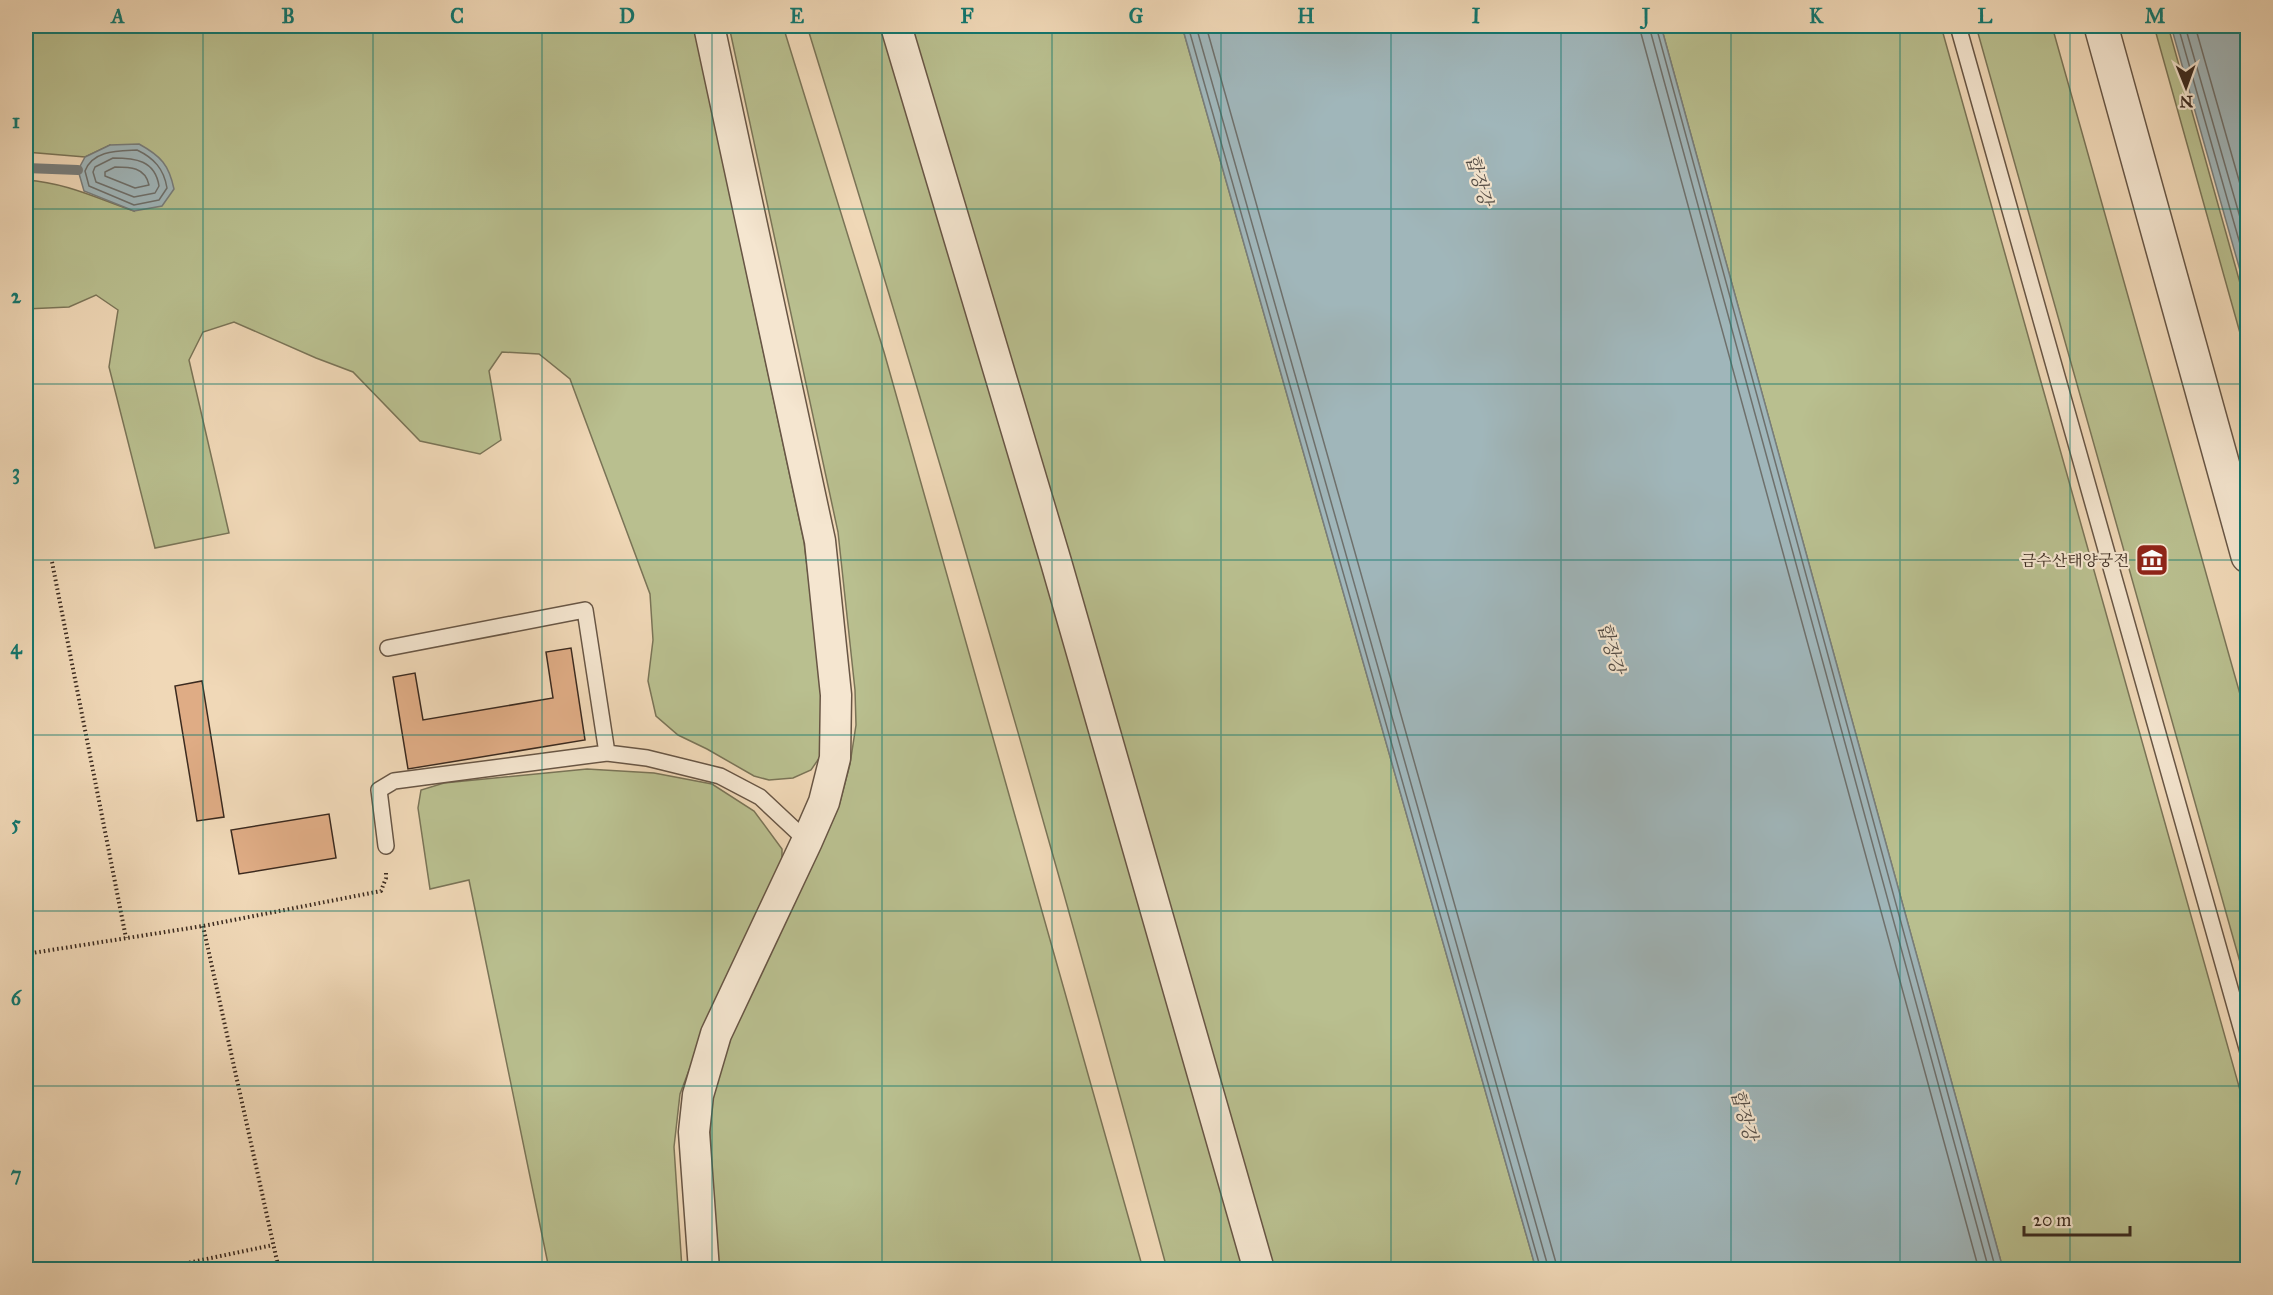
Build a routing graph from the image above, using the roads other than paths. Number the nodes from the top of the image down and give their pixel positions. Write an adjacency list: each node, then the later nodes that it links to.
1 (709, 26): 8 (street)
2 (896, 26): 12 (street)
3 (1958, 26): 10 (lane)
4 (2101, 26): 5 (street)
5 (2247, 556)
6 (388, 648): 7 (lane)
7 (607, 753): 8 (lane); 9 (lane)
8 (807, 841): 11 (street)
9 (386, 846)
10 (2247, 1052)
11 (704, 1269)
12 (1259, 1269)

